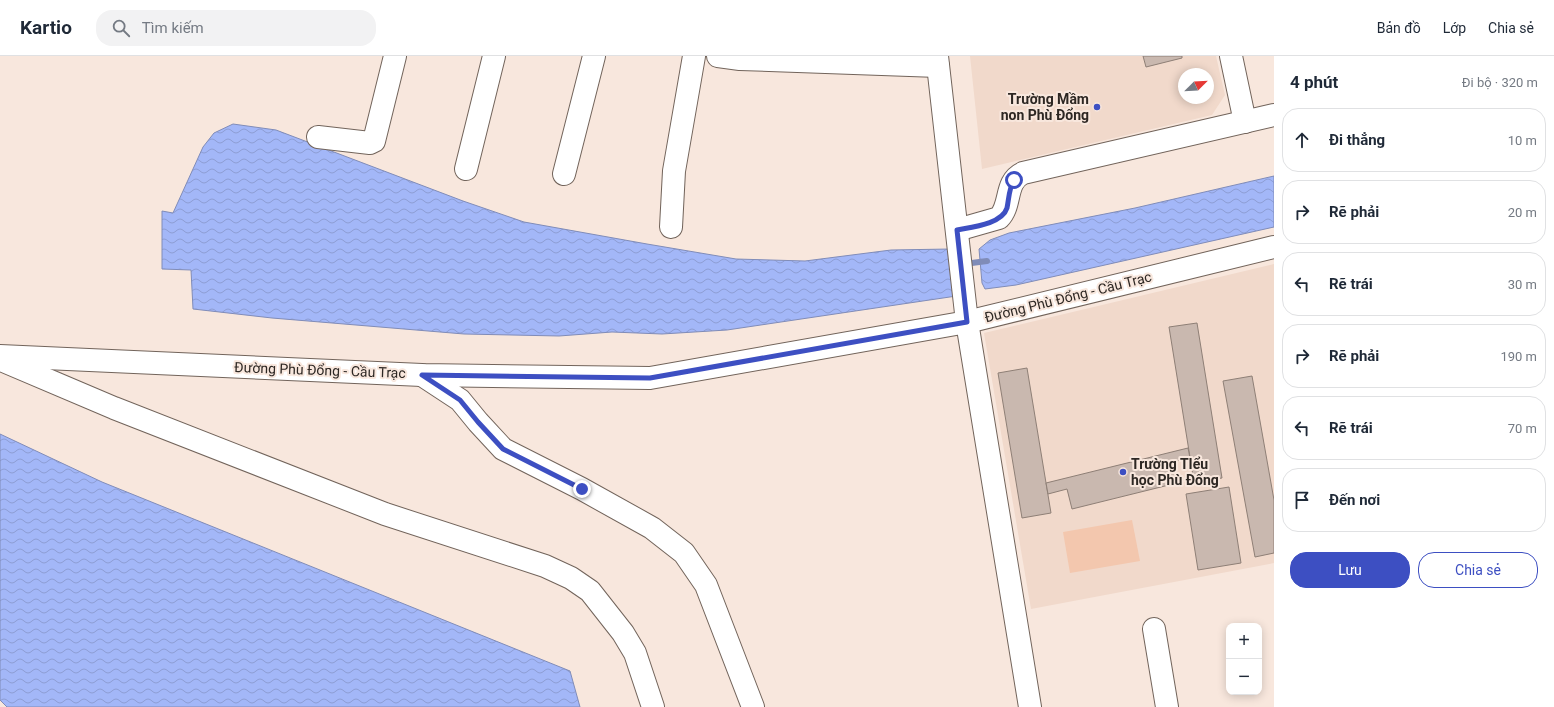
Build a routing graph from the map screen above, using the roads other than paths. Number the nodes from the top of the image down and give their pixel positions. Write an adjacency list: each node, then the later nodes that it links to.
1 (396, 56): 11 (street)
2 (494, 56): 12 (street)
3 (594, 56): 13 (street)
4 (694, 56): 14 (street)
5 (718, 56): 7 (street)
6 (1231, 56): 10 (street)
7 (740, 58): 8 (street)
8 (938, 61): 15 (street)
9 (1274, 115): 10 (street)
10 (1245, 122): 15 (street)
11 (318, 137)
12 (466, 169)
13 (564, 174)
14 (671, 226)
15 (957, 230): 17 (street)
16 (1274, 246): 17 (street, Đường Phù Đổng - Cầu Trạc)
17 (967, 322): 20 (street, Đường Phù Đổng - Cầu Trạc); 24 (street)
18 (0, 356): 20 (street, Đường Phù Đổng - Cầu Trạc)
19 (0, 360): 22 (street)
20 (422, 375): 23 (street)
21 (1154, 629): 25 (street)
22 (652, 707)
23 (753, 707)
24 (1030, 707)
25 (1167, 707)

